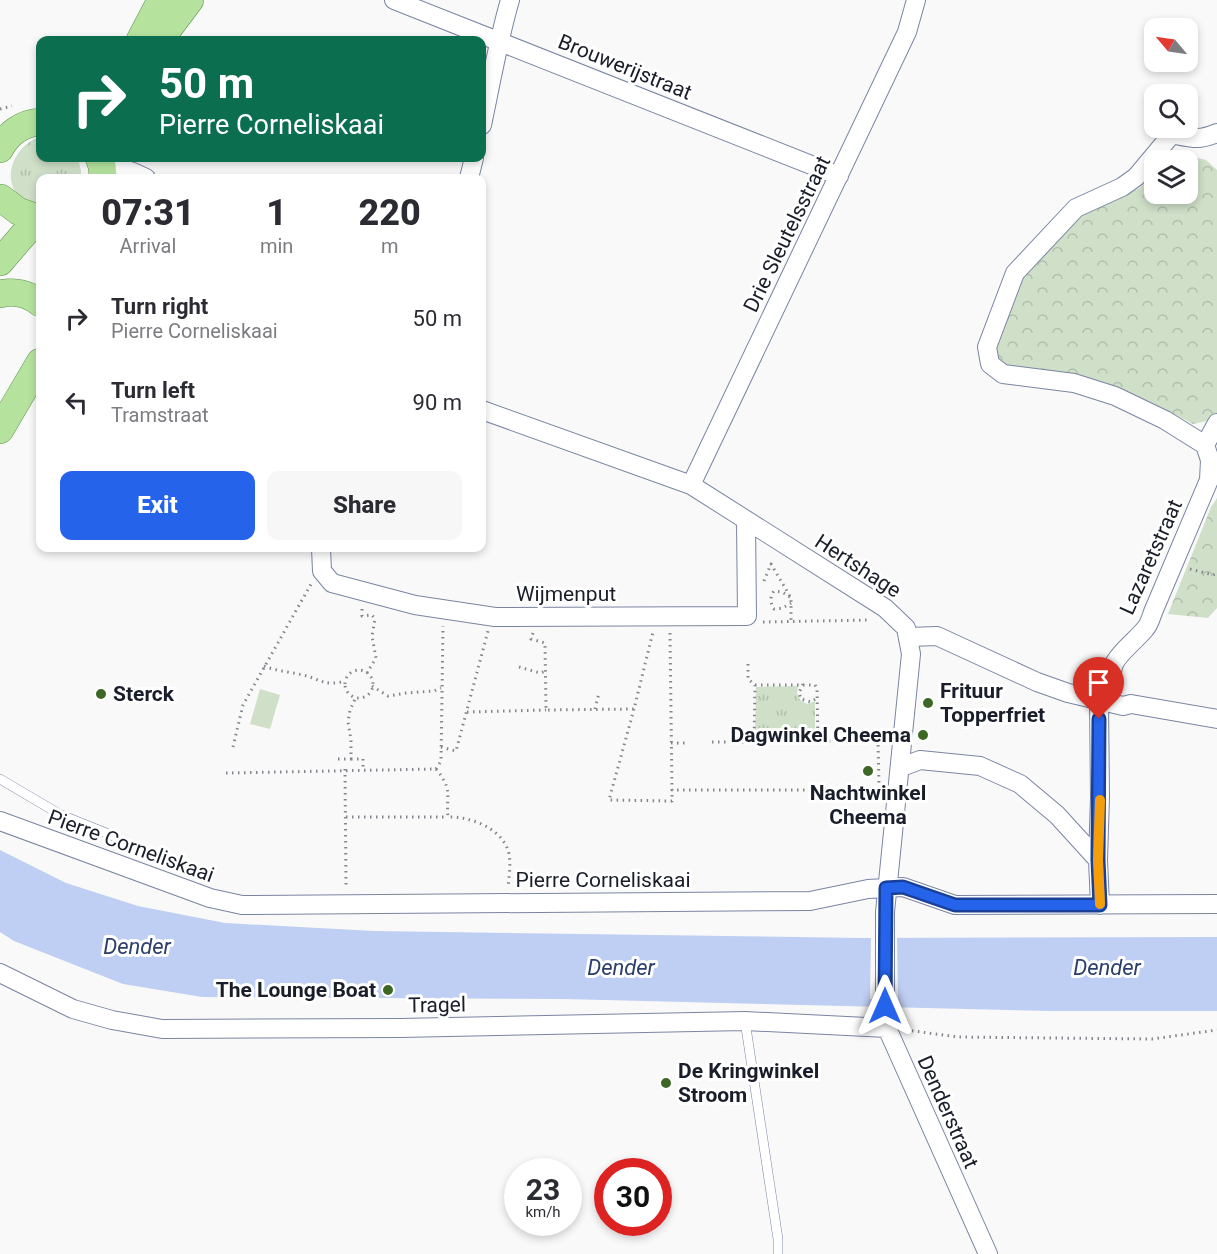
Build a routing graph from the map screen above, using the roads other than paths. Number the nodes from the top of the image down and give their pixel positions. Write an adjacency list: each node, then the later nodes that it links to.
1 (161, 0): 6 (main road)
2 (190, 0): 7 (main road)
3 (394, 0): 8 (street, Brouwerijstraat)
4 (510, 0): 10 (street)
5 (916, 0): 17 (street, Drie Sleutelsstraat)
6 (142, 36)
7 (163, 36)
8 (485, 36)
9 (486, 36): 10 (street, Brouwerijstraat)
10 (498, 41): 11 (street); 17 (street, Brouwerijstraat)
11 (486, 107)
12 (36, 123): 14 (main road)
13 (1217, 133): 29 (street)
14 (4, 138)
15 (101, 167): 16 (street)
16 (137, 174)
17 (839, 177): 31 (street, Drie Sleutelsstraat)
18 (0, 197): 19 (main road); 21 (main road)
19 (36, 218)
20 (36, 222): 22 (main road)
21 (0, 240)
22 (0, 262)
23 (0, 294): 24 (main road)
24 (36, 301)
25 (36, 369): 28 (main road)
26 (486, 412): 31 (street, Hertshage)
27 (1217, 423): 29 (street)
28 (0, 430)
29 (1205, 445): 30 (street, Lazaretstraat)
30 (1213, 482): 35 (street, Lazaretstraat)
31 (691, 484): 32 (street, Hertshage)
32 (746, 521): 33 (street, Wijmenput); 34 (street, Hertshage)
33 (321, 552)
34 (909, 637): 35 (street); 37 (street, Denderstraat)
35 (1099, 700): 36 (street); 41 (street)
36 (1217, 719)
37 (900, 764): 41 (street); 42 (street, Denderstraat)
38 (0, 779): 40 (lane)
39 (0, 821): 42 (street, Pierre Corneliskaai)
40 (116, 837)
41 (1098, 860): 44 (street)
42 (886, 888): 44 (street, Pierre Corneliskaai); 47 (street, Denderstraat)
43 (1217, 904): 44 (street, Pierre Corneliskaai)
44 (1100, 905)
45 (0, 973): 46 (street, Tragel)
46 (745, 1022): 47 (street, Tragel); 48 (lane)
47 (886, 1028): 49 (street, Denderstraat)
48 (778, 1254)
49 (988, 1254)

